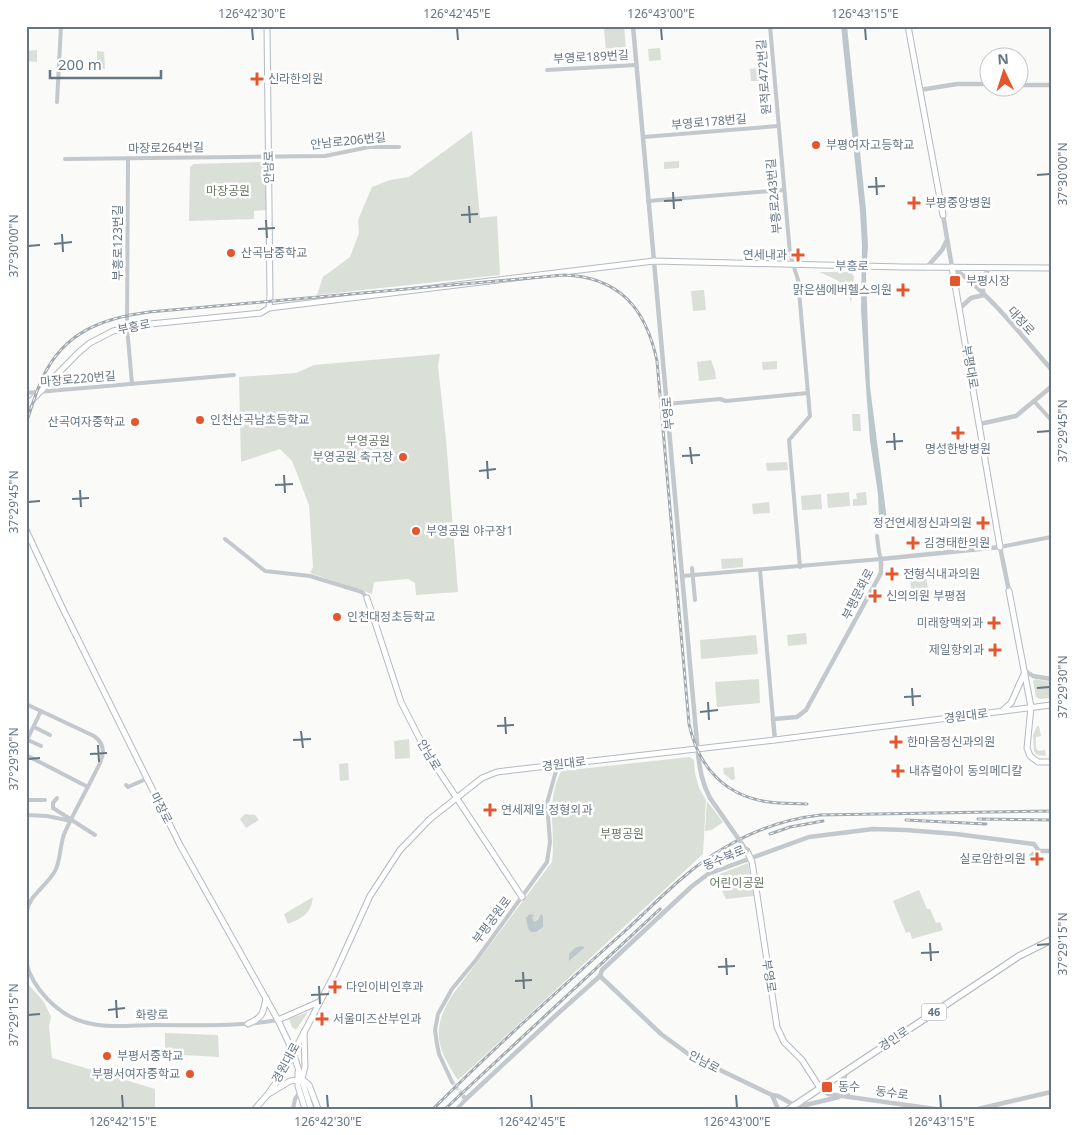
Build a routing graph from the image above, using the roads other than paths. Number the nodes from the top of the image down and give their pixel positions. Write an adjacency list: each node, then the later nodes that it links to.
1 (61, 26): 12 (street)
2 (267, 26): 16 (main road, 안남로)
3 (633, 26): 6 (street, 부영로)
4 (770, 26): 13 (street, 원적로472번길)
5 (908, 26): 11 (main road, 부평대로)
6 (636, 65): 7 (street, 부영로189번길); 14 (street, 부영로)
7 (547, 70)
8 (980, 84): 11 (street)
9 (1030, 85): 10 (street)
10 (1051, 85)
11 (920, 90): 21 (main road, 부평대로)
12 (57, 102)
13 (778, 126): 14 (street, 부영로178번길); 19 (street, 부흥로243번길)
14 (643, 137): 20 (street, 부영로)
15 (400, 146): 16 (street, 안남로206번길)
16 (268, 156): 17 (street, 마장로264번길); 30 (main road, 안남로)
17 (128, 158): 18 (street, 마장로264번길); 32 (street, 부흥로123번길)
18 (65, 159)
19 (784, 190): 20 (street); 24 (street, 부흥로243번길)
20 (648, 201): 23 (street, 부영로)
21 (943, 215): 22 (street, 부평대로)
22 (947, 239): 25 (street); 26 (street, 부평대로)
23 (654, 261): 24 (main road, 부흥로); 30 (main road, 부흥로); 42 (street, 부영로)
24 (794, 264): 25 (main road, 부흥로); 39 (street, 부흥로243번길)
25 (927, 267): 26 (main road, 부흥로)
26 (952, 267): 27 (main road, 부흥로); 29 (street, 대정로); 31 (main road, 부평대로)
27 (990, 267): 28 (main road, 부흥로); 29 (street)
28 (1051, 268)
29 (984, 295): 31 (street); 33 (street, 대정로)
30 (269, 308): 32 (main road, 부흥로)
31 (959, 308): 46 (main road, 부평대로)
32 (128, 327): 35 (street, 마장로220번길); 37 (main road, 부흥로)
33 (1051, 369)
34 (234, 375): 35 (street, 마장로220번길)
35 (132, 384): 37 (street, 마장로220번길)
36 (1051, 386): 40 (street)
37 (41, 392): 38 (street, 마장로220번길); 41 (main road, 부흥로)
38 (26, 393)
39 (808, 394): 42 (street); 53 (street, 부흥로243번길)
40 (1034, 401): 45 (street); 46 (street)
41 (31, 402): 43 (main road, 부흥로); 44 (main road)
42 (667, 404): 56 (street, 부영로)
43 (26, 406)
44 (26, 413)
45 (1051, 420)
46 (980, 424): 51 (main road, 부평대로)
47 (26, 530): 78 (main road, 마장로)
48 (878, 536): 52 (street)
49 (1051, 537): 51 (street, 부평문화로)
50 (225, 539): 59 (street)
51 (1000, 548): 52 (street, 부평문화로); 58 (street, 부평대로)
52 (882, 559): 53 (street); 68 (street, 부평문화로)
53 (800, 567): 55 (street)
54 (692, 568): 57 (street)
55 (760, 570): 57 (street); 68 (street)
56 (682, 576): 57 (street); 74 (street, 부영로)
57 (693, 576): 60 (street)
58 (1009, 591): 61 (main road, 부평대로)
59 (367, 598): 81 (main road, 안남로)
60 (694, 600)
61 (1024, 671): 62 (street); 65 (main road, 부평대로); 67 (main road)
62 (1051, 679)
63 (26, 704): 66 (street)
64 (1051, 705): 65 (main road, 경원대로)
65 (1031, 708): 67 (main road, 경원대로); 76 (main road, 부평대로)
66 (41, 711): 69 (street); 80 (street)
67 (1000, 712): 71 (main road, 경원대로)
68 (773, 719): 71 (street)
69 (34, 727): 70 (street); 72 (street)
70 (50, 735)
71 (775, 740): 74 (main road, 경원대로)
72 (27, 741): 73 (street)
73 (41, 746)
74 (698, 748): 77 (main road, 경원대로); 88 (street, 부영로, bridge)
75 (26, 755): 80 (street)
76 (1051, 762)
77 (558, 764): 81 (main road, 경원대로); 93 (street, 부평공원로)
78 (146, 779): 79 (street); 99 (main road, 마장로)
79 (126, 785)
80 (88, 787): 86 (street)
81 (457, 797): 93 (main road, 안남로); 100 (main road, 경원대로)
82 (57, 798): 86 (street)
83 (26, 800): 84 (street)
84 (45, 800)
85 (26, 815): 86 (street)
86 (71, 820): 87 (street); 94 (street)
87 (95, 835)
88 (747, 851): 92 (main road, 부영로)
89 (1051, 851): 90 (street)
90 (1039, 852): 91 (street); 92 (street, 동수북로)
91 (1032, 856)
92 (750, 858): 98 (street, 동수북로); 108 (main road, 부영로)
93 (522, 896): 106 (street, 부평공원로)
94 (26, 913)
95 (1051, 940): 105 (main road, 경인로 / 46)
96 (26, 962): 97 (street, 화랑로)
97 (28, 974): 102 (street, 화랑로)
98 (600, 976): 111 (street, 안남로); 113 (street, 동수북로)
99 (266, 997): 101 (main road, 마장로); 102 (main road)
100 (319, 1002): 101 (main road); 103 (main road, 경원대로)
101 (278, 1020): 102 (street, 화랑로); 104 (main road, 마장로)
102 (248, 1024)
103 (304, 1031): 104 (main road, 경원대로); 107 (main road)
104 (293, 1052): 107 (main road, 마장로); 110 (main road, 경원대로)
105 (846, 1070): 108 (main road, 경인로 / 46); 112 (street)
106 (452, 1082)
107 (300, 1084): 110 (main road); 117 (street); 118 (main road); 119 (main road); 120 (main road)
108 (820, 1088): 112 (street, 동수로); 115 (main road, 경인로 / 46)
109 (1051, 1092): 123 (street)
110 (268, 1094): 116 (main road, 경원대로)
111 (772, 1095): 115 (street, 안남로); 121 (street)
112 (846, 1097): 115 (street); 122 (street, 동수로)
113 (465, 1098): 114 (street, 동수북로)
114 (459, 1108)
115 (791, 1108)
116 (255, 1109)
117 (293, 1109)
118 (305, 1109)
119 (311, 1109)
120 (318, 1109)
121 (778, 1109)
122 (935, 1109)
123 (978, 1109)

